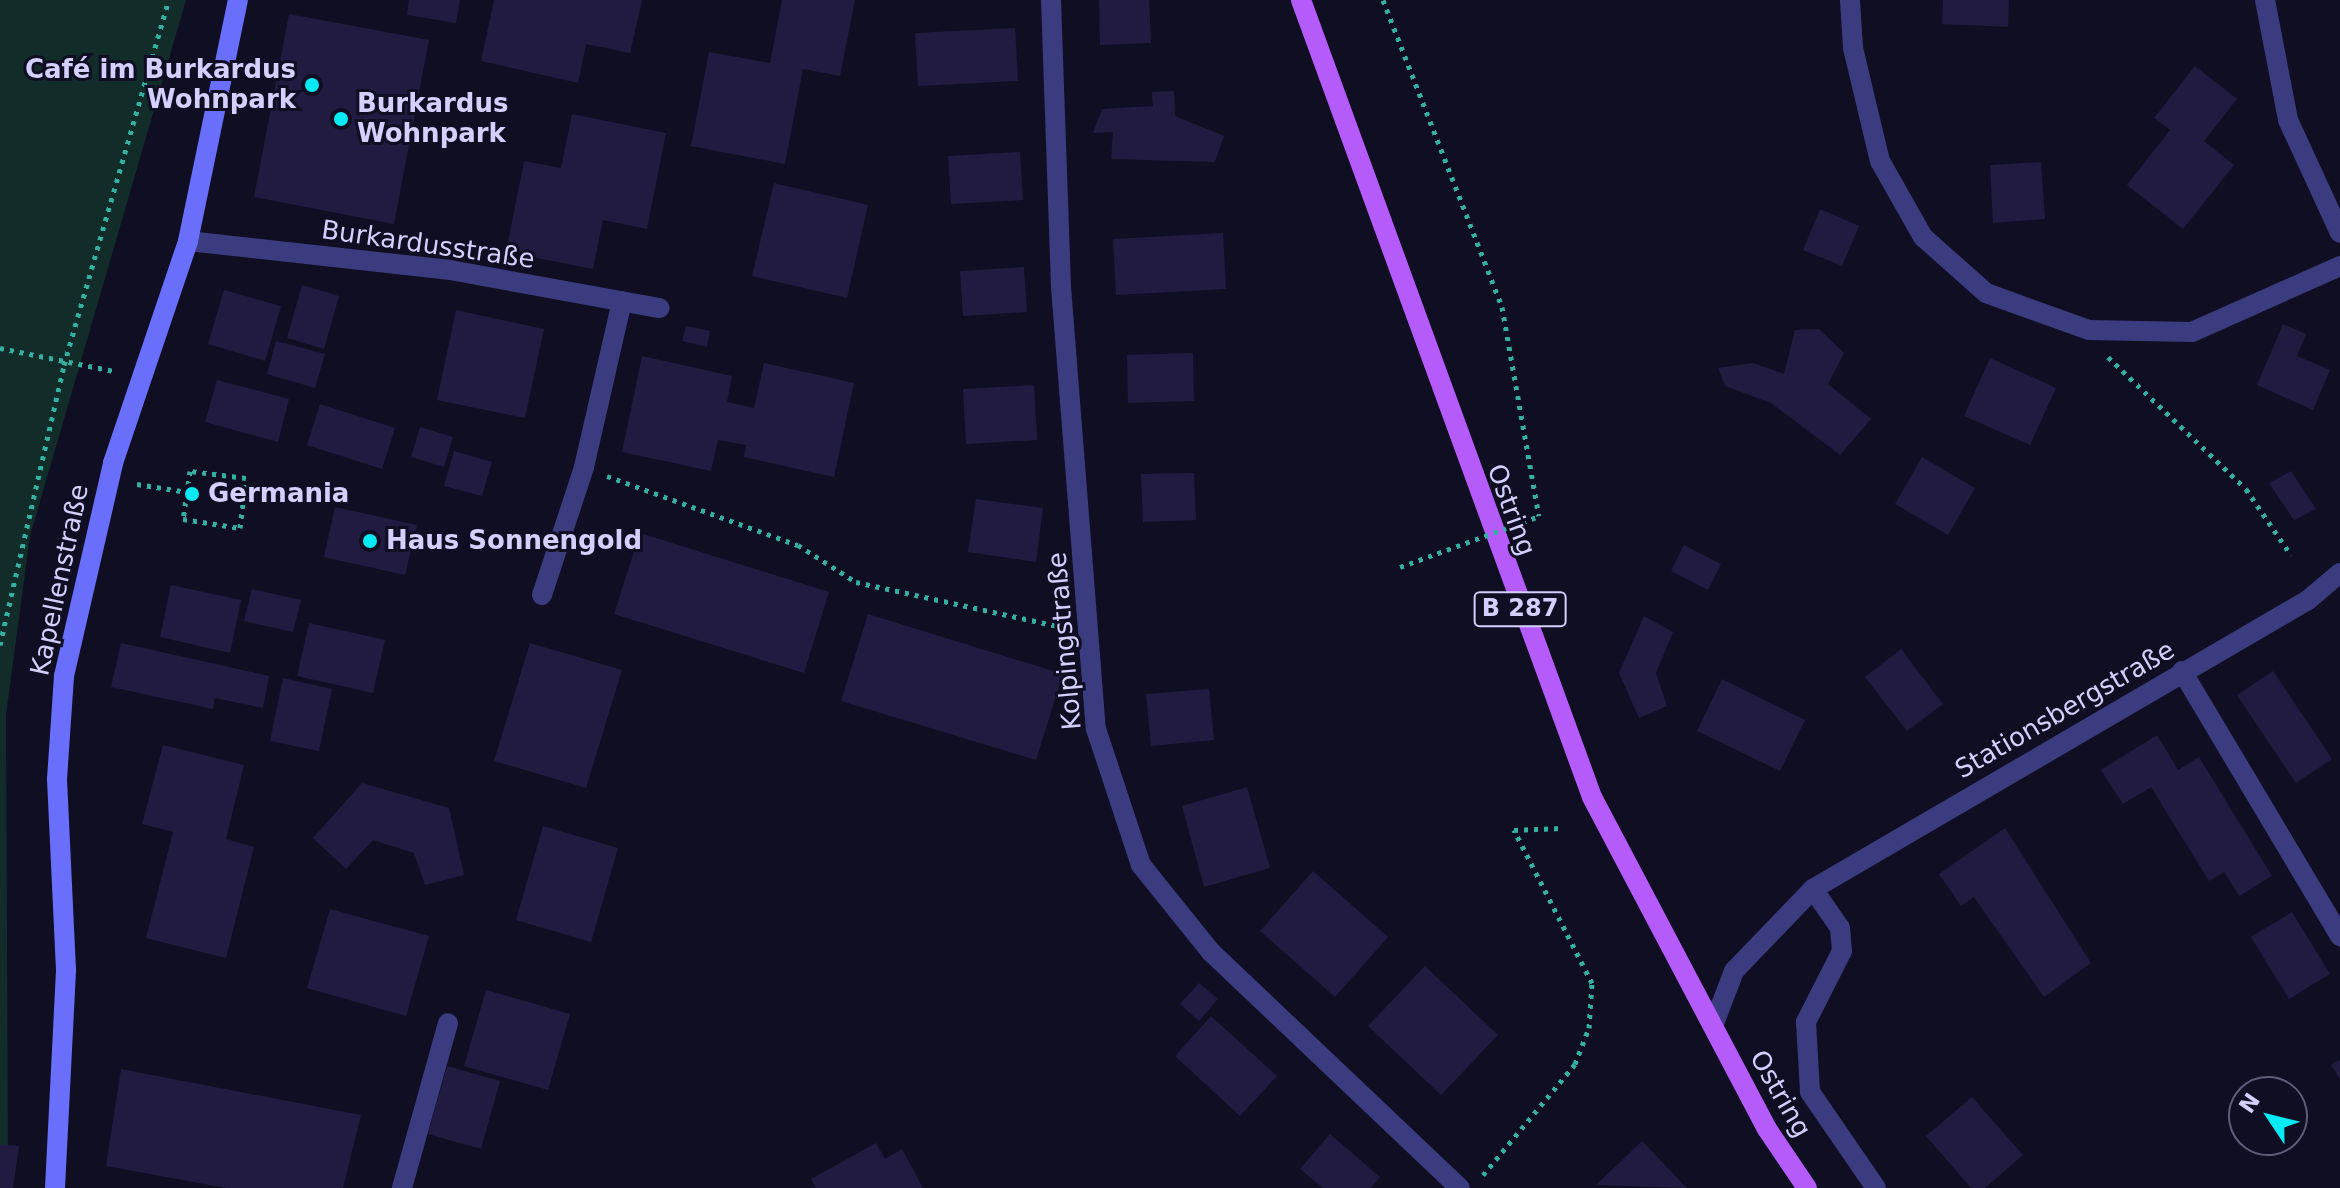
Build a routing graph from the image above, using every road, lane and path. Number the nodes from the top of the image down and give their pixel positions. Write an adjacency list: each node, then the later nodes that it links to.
1 (169, 0): 15 (path)
2 (238, 0): 9 (street, Kapellenstraße)
3 (1051, 0): 24 (street, Kolpingstraße)
4 (1301, 0): 31 (main road, Ostring / B 287)
5 (1383, 0): 21 (path, bridge)
6 (1850, 0): 13 (street)
7 (2265, 0): 8 (street)
8 (2340, 233)
9 (188, 241): 11 (street, Burkardusstraße); 16 (street, Kapellenstraße)
10 (2340, 266): 13 (street)
11 (622, 301): 12 (street, Burkardusstraße); 17 (street)
12 (660, 308)
13 (2083, 329): 20 (path)
14 (0, 348): 15 (path)
15 (64, 365): 16 (path); 25 (path)
16 (143, 374): 32 (street, Kapellenstraße)
17 (584, 467): 23 (street); 24 (path)
18 (135, 484): 19 (path)
19 (187, 492): 19 (path)
20 (2291, 555)
21 (1400, 567)
22 (2340, 573): 26 (street, Stationsbergstraße)
23 (542, 595)
24 (1090, 627): 34 (street, Kolpingstraße)
25 (0, 645)
26 (2182, 671): 28 (street, Stationsbergstraße); 29 (street)
27 (1563, 828): 35 (path)
28 (1813, 889): 31 (street, Stationsbergstraße); 37 (street)
29 (2340, 936)
30 (448, 1023): 33 (street)
31 (1713, 1026): 36 (main road, Ostring / B 287)
32 (55, 1188)
33 (402, 1188)
34 (1460, 1188)
35 (1472, 1188)
36 (1807, 1188)
37 (1876, 1188)

